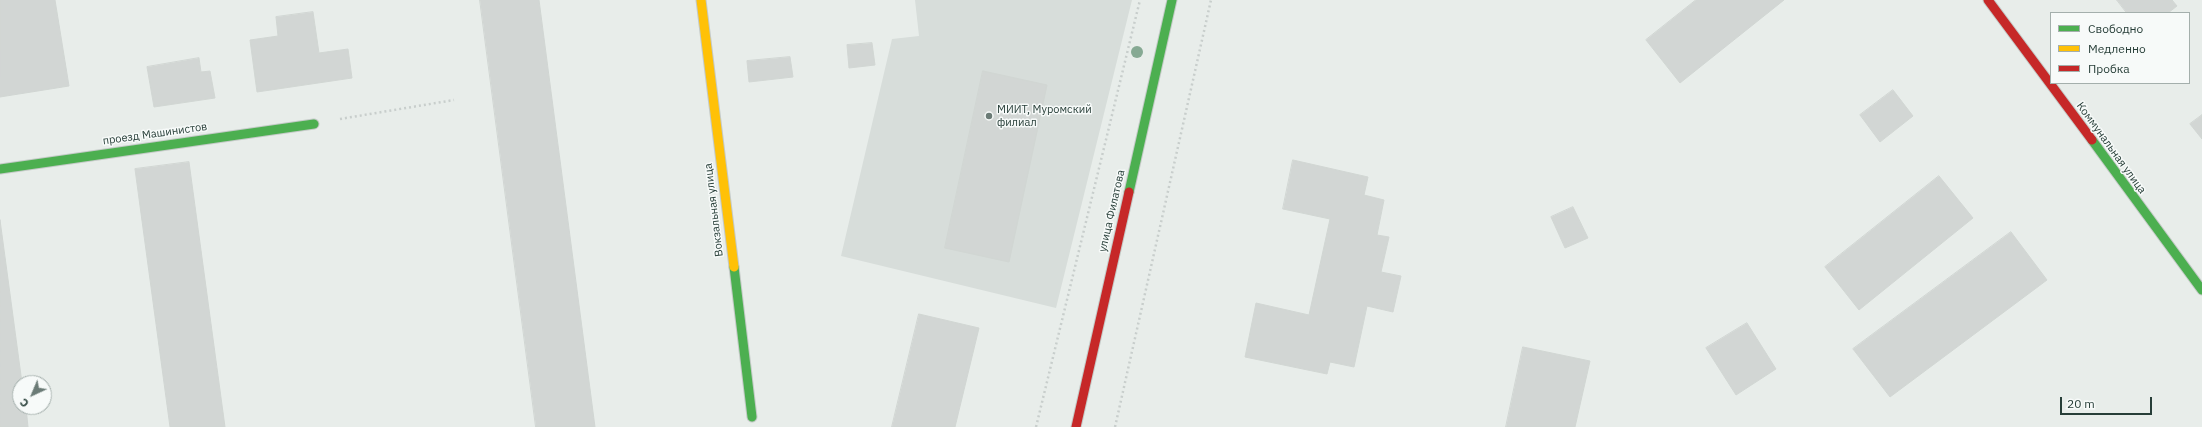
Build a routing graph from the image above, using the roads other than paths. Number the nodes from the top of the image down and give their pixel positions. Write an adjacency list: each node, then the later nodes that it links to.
1 (701, 0): 7 (street, Вокзальная улица)
2 (1172, 0): 8 (street, улица Филатова)
3 (1988, 0): 6 (street, Коммунальная улица)
4 (314, 124): 5 (street, проезд Машинистов)
5 (0, 169)
6 (2202, 290)
7 (752, 417)
8 (1076, 427)

